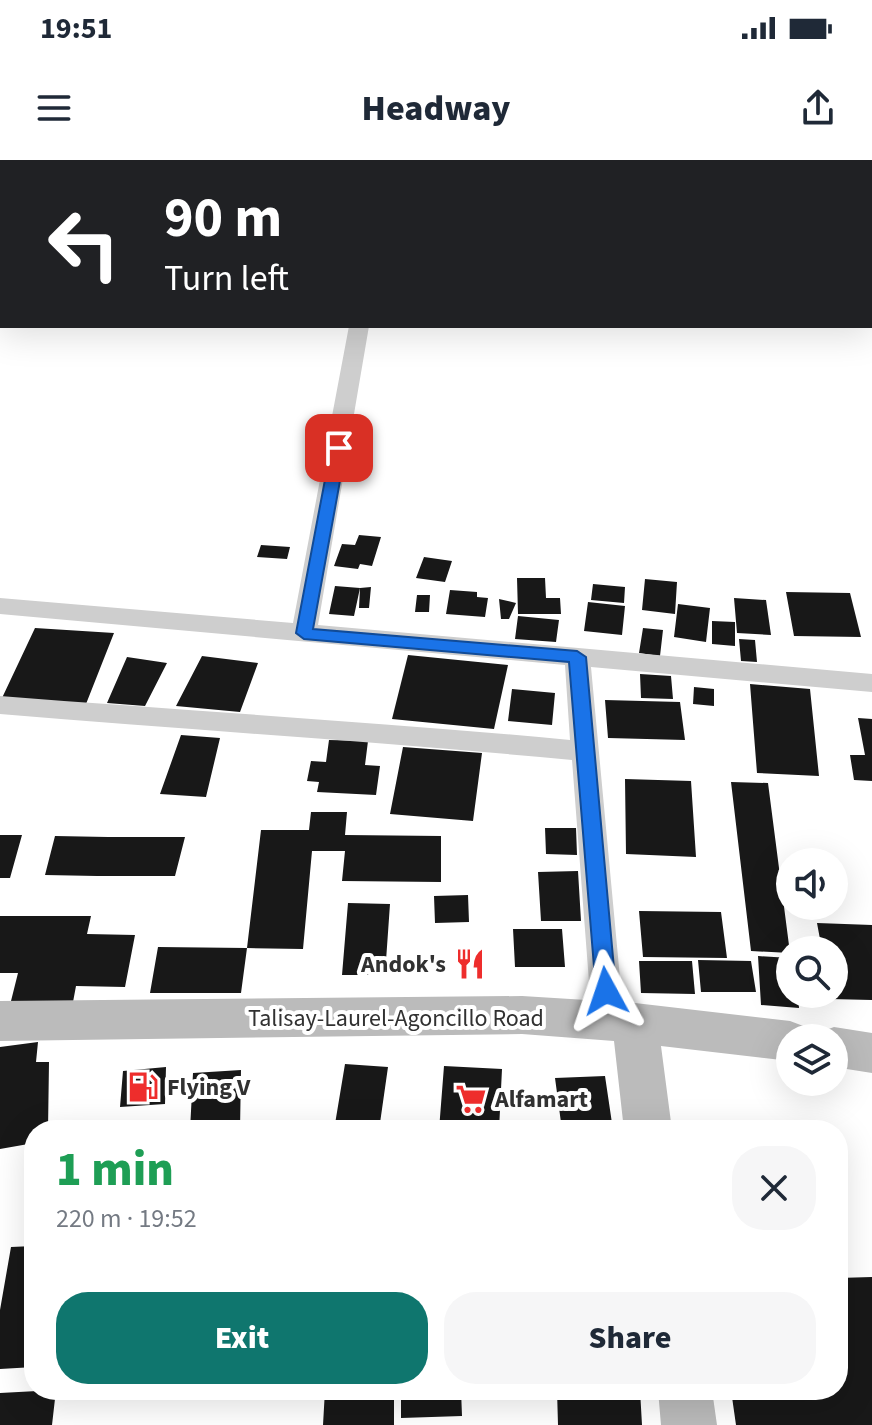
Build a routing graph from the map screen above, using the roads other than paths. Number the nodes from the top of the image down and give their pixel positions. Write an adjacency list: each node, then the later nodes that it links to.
1 (359, 328): 3 (street)
2 (0, 606): 3 (street)
3 (304, 633): 4 (street)
4 (577, 657): 5 (street); 7 (street)
5 (872, 683)
6 (0, 705): 7 (street)
7 (585, 751): 9 (street)
8 (0, 1021): 9 (main road, Talisay-Laurel-Agoncillo Road)
9 (622, 1022): 10 (main road, Talisay-Laurel-Agoncillo Road); 13 (main road)
10 (776, 1039)
11 (848, 1049): 12 (main road)
12 (872, 1053)
13 (646, 1120)
14 (686, 1400): 15 (main road)
15 (689, 1425)

